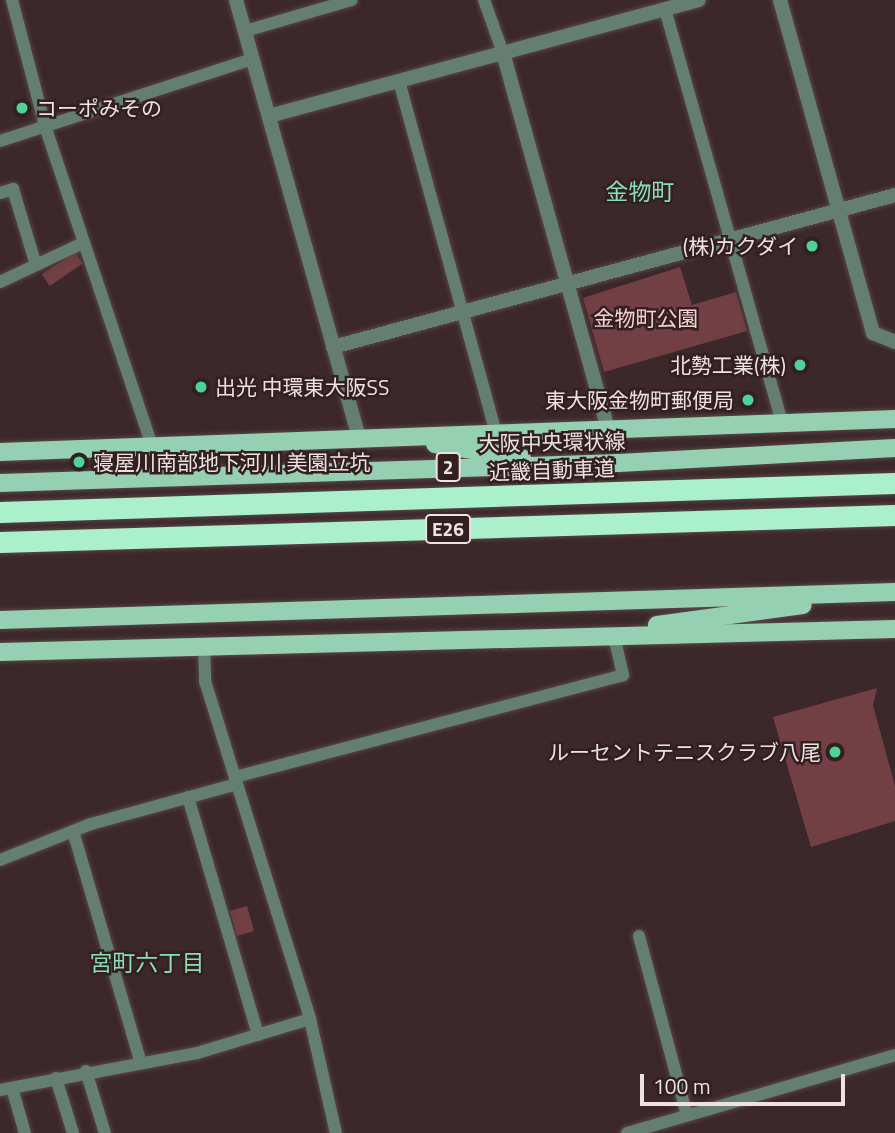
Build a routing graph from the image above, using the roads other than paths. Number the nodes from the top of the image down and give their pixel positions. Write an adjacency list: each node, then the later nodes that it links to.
1 (12, 0): 13 (street)
2 (236, 0): 8 (street)
3 (352, 0): 8 (street)
4 (484, 0): 9 (street)
5 (699, 0): 7 (street)
6 (780, 0): 17 (street)
7 (665, 9): 9 (street); 18 (street)
8 (245, 31): 10 (street)
9 (503, 53): 11 (street); 22 (street)
10 (253, 58): 12 (street); 13 (street)
11 (399, 81): 12 (street); 23 (street)
12 (269, 116): 25 (street)
13 (45, 126): 14 (street); 19 (street)
14 (0, 141)
15 (0, 193): 20 (street)
16 (895, 195): 17 (street)
17 (837, 211): 18 (street); 24 (street)
18 (731, 240): 22 (street); 27 (street)
19 (83, 243): 20 (street); 31 (street)
20 (36, 265): 21 (street)
21 (0, 282)
22 (570, 285): 23 (street); 28 (street)
23 (462, 313): 25 (street); 29 (street)
24 (895, 342)
25 (333, 347): 30 (street)
26 (895, 419): 27 (main road, 2)
27 (782, 423): 28 (main road, 2)
28 (608, 429): 29 (main road, 2)
29 (496, 433): 30 (main road, 2)
30 (359, 437): 31 (main road, 2); 34 (main road)
31 (152, 445): 33 (main road, 2)
32 (895, 448): 34 (main road, 大阪中央環状線 / 2)
33 (0, 452)
34 (543, 463): 35 (main road, 大阪中央環状線 / 2)
35 (0, 483)
36 (895, 483): 37 (highway, 近畿自動車道 / E26)
37 (0, 512)
38 (895, 515): 39 (highway, E26)
39 (0, 542)
40 (887, 593): 41 (main road); 44 (main road)
41 (0, 620)
42 (895, 629): 43 (main road)
43 (614, 637): 44 (main road); 47 (street)
44 (516, 641): 45 (main road)
45 (204, 646): 46 (main road); 47 (street)
46 (0, 652)
47 (236, 780): 48 (street); 52 (street)
48 (188, 797): 49 (street); 53 (street)
49 (73, 831): 50 (street); 55 (street)
50 (0, 860)
51 (639, 936): 59 (street)
52 (310, 1019): 53 (street); 63 (street)
53 (258, 1035): 55 (street)
54 (895, 1055): 59 (street)
55 (141, 1063): 56 (street)
56 (86, 1071): 57 (street); 62 (street)
57 (56, 1078): 58 (street); 61 (street)
58 (6, 1089): 60 (street)
59 (687, 1115): 64 (street)
60 (25, 1133)
61 (73, 1133)
62 (105, 1133)
63 (336, 1133)
64 (627, 1133)

